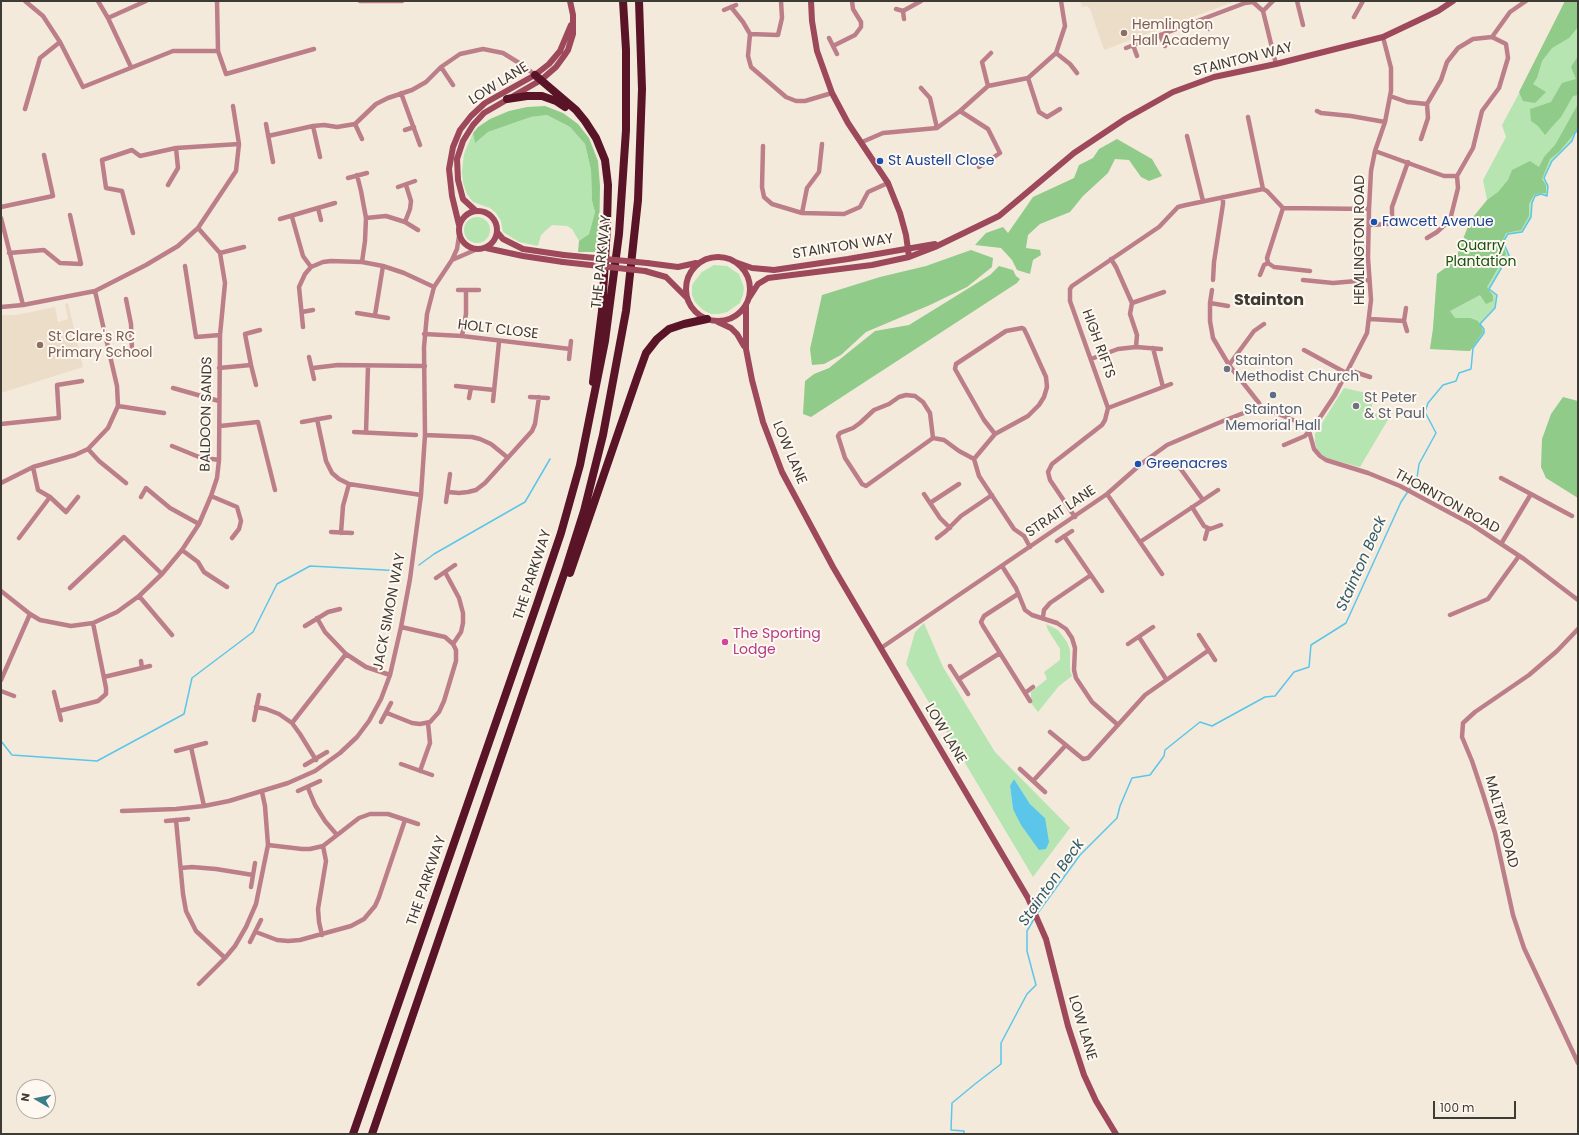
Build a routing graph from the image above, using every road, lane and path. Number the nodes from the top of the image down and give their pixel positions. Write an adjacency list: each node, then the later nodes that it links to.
1 (25, 1): 37 (street)
2 (98, 1): 27 (street)
3 (146, 1): 27 (street)
4 (217, 1): 43 (street)
5 (360, 1): 6 (street)
6 (381, 1): 7 (street)
7 (402, 1)
8 (570, 1): 52 (main road, LOW LANE)
9 (623, 1): 241 (highway, THE PARKWAY)
10 (639, 1): 320 (highway, THE PARKWAY)
11 (782, 1): 32 (street)
12 (811, 1): 58 (main road)
13 (852, 1): 39 (street)
14 (921, 1): 24 (street)
15 (1061, 1): 45 (street)
16 (1273, 1): 25 (street)
17 (1298, 1): 30 (street)
18 (1363, 1): 26 (street)
19 (1453, 1): 34 (main road, STAINTON WAY)
20 (1526, 1): 35 (street)
21 (1252, 2): 25 (street); 28 (street)
22 (896, 9): 24 (street)
23 (724, 10): 32 (street)
24 (903, 11): 29 (street)
25 (1263, 11): 48 (street)
26 (1354, 17)
27 (108, 18): 49 (street)
28 (1205, 18): 31 (street); 33 (street)
29 (904, 19)
30 (1303, 25)
31 (1209, 29)
32 (750, 34): 58 (street)
33 (1160, 35): 38 (street); 40 (street)
34 (1383, 37): 48 (main road, STAINTON WAY); 59 (street, HEMLINGTON ROAD)
35 (1492, 37): 61 (street); 94 (street)
36 (829, 38): 39 (street)
37 (60, 42): 49 (street); 63 (street)
38 (1133, 45): 41 (street); 47 (street)
39 (833, 46): 46 (street)
40 (1165, 46)
41 (1126, 48)
42 (314, 49): 43 (street)
43 (218, 51): 49 (street)
44 (991, 52): 55 (street)
45 (1056, 53): 51 (street); 53 (street)
46 (837, 54)
47 (1137, 56)
48 (1276, 64): 128 (main road, STAINTON WAY)
49 (132, 67)
50 (441, 67): 52 (street); 54 (street); 57 (street)
51 (1077, 73)
52 (538, 78): 60 (main road, LOW LANE); 68 (highway); 118 (main road, LOW LANE)
53 (1028, 78): 55 (street); 64 (street)
54 (453, 85)
55 (988, 86): 66 (street)
56 (921, 88): 74 (street)
57 (401, 93): 71 (street); 73 (street)
58 (832, 93): 80 (main road)
59 (1390, 96): 61 (street); 69 (street, HEMLINGTON ROAD)
60 (507, 99): 68 (highway); 109 (main road, LOW LANE)
61 (1427, 104): 79 (street)
62 (233, 106): 81 (street)
63 (25, 109)
64 (1060, 109)
65 (1317, 110): 69 (street)
66 (960, 111): 74 (street); 91 (street)
67 (1248, 117): 101 (street)
68 (585, 121): 241 (highway)
69 (1385, 122): 86 (street, HEMLINGTON ROAD)
70 (266, 124): 76 (street)
71 (355, 124): 72 (street); 78 (street)
72 (313, 126): 76 (street); 88 (street)
73 (414, 127): 75 (street); 83 (street)
74 (937, 128): 80 (street)
75 (405, 130)
76 (268, 136): 89 (street)
77 (1188, 136): 103 (street)
78 (362, 138)
79 (1421, 139)
80 (862, 142): 97 (main road)
81 (239, 144): 85 (street); 120 (street)
82 (822, 144): 110 (street)
83 (420, 145)
84 (763, 146): 110 (street)
85 (176, 148): 98 (street); 124 (street)
86 (1375, 151): 90 (street); 108 (street, HEMLINGTON ROAD)
87 (44, 155): 105 (street)
88 (320, 158)
89 (274, 162)
90 (1408, 162): 94 (street); 119 (street)
91 (979, 168)
92 (366, 173): 93 (street)
93 (357, 176): 95 (street); 114 (street)
94 (1457, 176): 123 (street)
95 (348, 178)
96 (415, 181): 99 (street)
97 (888, 183): 110 (street); 131 (main road)
98 (168, 185)
99 (406, 185): 100 (street); 117 (street)
100 (398, 187)
101 (1263, 189): 102 (street); 107 (street)
102 (1223, 197): 103 (street); 147 (street)
103 (1203, 201): 136 (street, HIGH RIFTS)
104 (335, 203): 106 (street)
105 (1, 207)
106 (318, 208): 112 (street); 116 (street)
107 (1284, 208): 108 (street); 141 (street)
108 (1369, 210): 119 (street, HEMLINGTON ROAD)
109 (476, 211): 118 (main road); 122 (main road)
110 (802, 213)
111 (70, 215): 133 (street)
112 (292, 217): 115 (street); 144 (street)
113 (1, 218): 133 (street)
114 (366, 218): 117 (street); 139 (street)
115 (280, 220)
116 (321, 220)
117 (405, 222): 121 (street)
118 (459, 224): 125 (main road)
119 (1369, 225): 149 (street, HEMLINGTON ROAD)
120 (198, 228): 134 (street); 154 (street)
121 (418, 230)
122 (497, 232): 130 (main road); 138 (main road, bridge)
123 (1437, 232): 126 (street); 127 (street)
124 (133, 233)
125 (459, 236): 132 (main road); 137 (street, JACK SIMON WAY)
126 (1442, 236)
127 (1427, 238)
128 (954, 239): 131 (main road, STAINTON WAY); 135 (main road, STAINTON WAY)
129 (244, 247): 134 (street)
130 (486, 248): 132 (main road); 157 (main road, bridge)
131 (908, 249): 135 (main road); 140 (main road, STAINTON WAY)
132 (475, 250): 137 (street)
133 (9, 253): 163 (street)
134 (220, 253): 180 (street, BALDOON SANDS)
135 (909, 256): 158 (main road, STAINTON WAY)
136 (1111, 259): 160 (street); 195 (street, HIGH RIFTS)
137 (452, 260): 150 (street, JACK SIMON WAY)
138 (702, 260): 140 (main road); 157 (main road)
139 (362, 262): 143 (street); 144 (street)
140 (735, 262): 158 (main road)
141 (1268, 263): 145 (street); 146 (street)
142 (185, 266): 180 (street)
143 (383, 266): 150 (street); 170 (street)
144 (311, 267): 168 (street)
145 (1310, 271)
146 (1260, 275)
147 (1213, 280)
148 (1303, 280): 149 (street)
149 (1369, 280): 172 (street, HEMLINGTON ROAD)
150 (434, 287): 179 (street, JACK SIMON WAY)
151 (458, 290): 155 (street)
152 (479, 290): 155 (street)
153 (1212, 290): 161 (street)
154 (95, 291): 163 (street); 192 (street)
155 (466, 291): 181 (street)
156 (1164, 292): 160 (street)
157 (687, 298): 173 (main road)
158 (749, 298): 162 (main road)
159 (126, 299): 189 (street)
160 (1132, 303): 184 (street)
161 (1210, 303): 164 (street); 197 (street)
162 (746, 305): 173 (main road); 187 (main road, LOW LANE)
163 (23, 306): 165 (street)
164 (1228, 306)
165 (1, 307)
166 (1406, 308): 174 (street)
167 (313, 310): 168 (street)
168 (302, 312): 176 (street)
169 (357, 313): 170 (street)
170 (375, 315): 171 (street)
171 (388, 318)
172 (1370, 319): 174 (street); 202 (street, HEMLINGTON ROAD)
173 (711, 320): 187 (main road, LOW LANE); 320 (highway)
174 (1404, 321): 178 (street)
175 (1264, 324): 197 (street)
176 (303, 327)
177 (260, 330): 196 (street)
178 (1407, 331)
179 (424, 334): 181 (street, HOLT CLOSE); 199 (street, JACK SIMON WAY)
180 (220, 335): 200 (street, BALDOON SANDS)
181 (462, 336): 183 (street, HOLT CLOSE)
182 (571, 341): 186 (street)
183 (499, 342): 186 (street, HOLT CLOSE); 212 (street)
184 (1136, 347): 185 (street); 195 (street)
185 (1153, 348): 188 (street); 209 (street)
186 (570, 349): 194 (street)
187 (746, 349): 316 (main road, LOW LANE)
188 (1161, 349)
189 (132, 350): 190 (street); 192 (street)
190 (151, 350)
191 (1304, 350): 202 (street)
192 (109, 356): 219 (street)
193 (310, 357): 201 (street)
194 (569, 359)
195 (1091, 359): 220 (street, HIGH RIFTS)
196 (251, 365): 200 (street); 207 (street)
197 (1229, 365): 221 (street)
198 (368, 366): 199 (street); 201 (street); 230 (street)
199 (425, 366): 233 (street, JACK SIMON WAY)
200 (220, 368): 217 (street, BALDOON SANDS)
201 (312, 368): 204 (street)
202 (1349, 372): 203 (street); 228 (street, HEMLINGTON ROAD)
203 (1370, 377)
204 (314, 379)
205 (82, 381): 226 (street)
206 (1171, 384): 209 (street)
207 (256, 385)
208 (456, 386): 211 (street)
209 (1163, 387): 220 (street)
210 (174, 388): 217 (street)
211 (471, 388): 212 (street); 215 (street)
212 (494, 390): 218 (street)
213 (530, 396): 214 (street)
214 (539, 397): 216 (street); 238 (street)
215 (469, 398)
216 (548, 398)
217 (219, 401): 227 (street, BALDOON SANDS)
218 (493, 401)
219 (118, 406): 222 (street); 237 (street)
220 (1108, 408): 267 (street)
221 (1261, 409): 228 (street); 254 (street, STRAIT LANE)
222 (164, 413)
223 (330, 417): 224 (street)
224 (316, 419): 225 (street); 248 (street)
225 (302, 422)
226 (1, 424)
227 (220, 426): 240 (street, BALDOON SANDS); 250 (street)
228 (1309, 430): 235 (street, HEMLINGTON ROAD); 283 (street, THORNTON ROAD)
229 (354, 432): 230 (street)
230 (366, 433): 232 (street)
231 (995, 434): 231 (street); 239 (street)
232 (416, 435)
233 (425, 435): 238 (street); 256 (street, JACK SIMON WAY)
234 (934, 438): 234 (street); 239 (street)
235 (1284, 444)
236 (172, 446): 240 (street)
237 (88, 449): 242 (street); 247 (street)
238 (507, 457): 252 (street)
239 (974, 459): 257 (street)
240 (219, 460): 259 (street, BALDOON SANDS)
241 (580, 466): 388 (highway, THE PARKWAY)
242 (33, 467): 246 (street); 261 (street)
243 (1180, 468): 262 (street)
244 (450, 474): 252 (street)
245 (1501, 478): 255 (street)
246 (1, 483)
247 (126, 483)
248 (349, 484): 256 (street); 274 (street)
249 (959, 484): 264 (street)
250 (275, 490)
251 (1218, 490): 262 (street)
252 (448, 492): 263 (street)
253 (924, 494): 264 (street)
254 (1107, 494): 267 (street, STRAIT LANE); 282 (street)
255 (1531, 494): 266 (street); 283 (street)
256 (421, 495): 308 (street, JACK SIMON WAY)
257 (992, 495): 270 (street); 284 (street)
258 (140, 496): 268 (street)
259 (211, 496): 268 (street, BALDOON SANDS); 278 (street)
260 (78, 497): 261 (street)
261 (50, 498): 277 (street)
262 (1203, 500): 265 (street)
263 (446, 502)
264 (930, 503): 270 (street)
265 (1192, 507): 271 (street); 282 (street)
266 (1572, 516)
267 (1075, 517): 284 (street, STRAIT LANE)
268 (199, 524): 285 (street, BALDOON SANDS)
269 (1221, 525): 271 (street)
270 (950, 528): 279 (street)
271 (1208, 528): 280 (street)
272 (1072, 531): 276 (street)
273 (331, 532): 274 (street)
274 (340, 533): 275 (street)
275 (352, 533)
276 (1064, 536): 281 (street); 292 (street)
277 (19, 538)
278 (232, 538)
279 (937, 538)
280 (1205, 539)
281 (1057, 541)
282 (1140, 542): 291 (street)
283 (1502, 544): 286 (street, THORNTON ROAD)
284 (1030, 547): 288 (street, STRAIT LANE)
285 (182, 550): 290 (street, BALDOON SANDS); 294 (street)
286 (1519, 556): 300 (street, THORNTON ROAD); 303 (street)
287 (455, 565): 289 (street)
288 (1002, 566): 298 (street); 316 (street, STRAIT LANE)
289 (445, 572): 293 (street); 314 (street)
290 (162, 574): 295 (street); 299 (street, BALDOON SANDS)
291 (1162, 574)
292 (1092, 576): 297 (street); 304 (street)
293 (436, 578)
294 (227, 587)
295 (70, 588)
296 (1, 591): 302 (street, BALDOON SANDS)
297 (1102, 591)
298 (1018, 594): 304 (street); 318 (street)
299 (139, 596): 306 (street, BALDOON SANDS); 311 (street)
300 (1578, 600)
301 (340, 609): 305 (street)
302 (30, 614): 306 (street, BALDOON SANDS); 330 (street)
303 (1450, 616)
304 (1043, 617): 348 (street)
305 (317, 618): 307 (street); 319 (street)
306 (93, 623): 327 (street)
307 (305, 626)
308 (401, 627): 314 (street); 326 (street, JACK SIMON WAY)
309 (1153, 628): 313 (street)
310 (1578, 629): 387 (street, MALTBY ROAD)
311 (172, 635)
312 (1199, 635): 317 (street)
313 (1139, 637): 315 (street); 329 (street)
314 (453, 644): 347 (street)
315 (1128, 644)
316 (881, 648): 390 (main road, LOW LANE)
317 (1209, 650): 321 (street); 329 (street)
318 (1000, 653): 328 (street); 334 (street)
319 (346, 654): 326 (street); 346 (street)
320 (535, 660): 389 (highway, THE PARKWAY)
321 (1215, 660)
322 (141, 661): 325 (street)
323 (150, 666): 325 (street)
324 (950, 666): 328 (street)
325 (142, 668): 327 (street)
326 (390, 675): 365 (street, JACK SIMON WAY)
327 (104, 677): 341 (street)
328 (959, 679): 336 (street)
329 (1166, 679): 348 (street)
330 (1, 680)
331 (1033, 687): 334 (street)
332 (1, 691): 337 (street)
333 (54, 692): 341 (street)
334 (1025, 692): 338 (street)
335 (259, 694): 340 (street)
336 (968, 694)
337 (14, 696)
338 (1030, 701)
339 (391, 702): 342 (street)
340 (256, 707): 344 (street); 346 (street)
341 (59, 711): 343 (street)
342 (387, 713): 345 (street); 347 (street)
343 (61, 720)
344 (254, 720)
345 (381, 722)
346 (292, 723): 355 (street)
347 (428, 723): 359 (street)
348 (1118, 725): 351 (street)
349 (1050, 732): 351 (street)
350 (206, 743): 352 (street)
351 (1066, 745): 362 (street)
352 (191, 747): 353 (street); 367 (street)
353 (176, 751)
354 (327, 752): 355 (street)
355 (316, 760): 357 (street)
356 (402, 764): 359 (street)
357 (305, 765)
358 (1020, 769): 362 (street)
359 (420, 771): 360 (street)
360 (432, 774)
361 (320, 781): 363 (street)
362 (1033, 781): 366 (street)
363 (308, 788): 364 (street); 374 (street)
364 (298, 791)
365 (262, 792): 367 (street, JACK SIMON WAY); 375 (street)
366 (1045, 792)
367 (204, 806): 368 (street, JACK SIMON WAY)
368 (122, 811)
369 (188, 819): 370 (street)
370 (176, 820): 372 (street); 378 (street)
371 (406, 820): 373 (street); 374 (street); 383 (street)
372 (166, 821)
373 (418, 824)
374 (338, 836): 376 (street)
375 (268, 845): 376 (street); 385 (street)
376 (323, 846): 383 (street)
377 (255, 863): 379 (street)
378 (182, 868): 379 (street); 385 (street)
379 (253, 875): 380 (street)
380 (250, 887)
381 (261, 920): 382 (street)
382 (256, 932): 383 (street); 384 (street)
383 (322, 935)
384 (250, 942)
385 (225, 958): 386 (street)
386 (198, 984)
387 (1578, 1063)
388 (352, 1134)
389 (372, 1134)
390 (1116, 1134)

